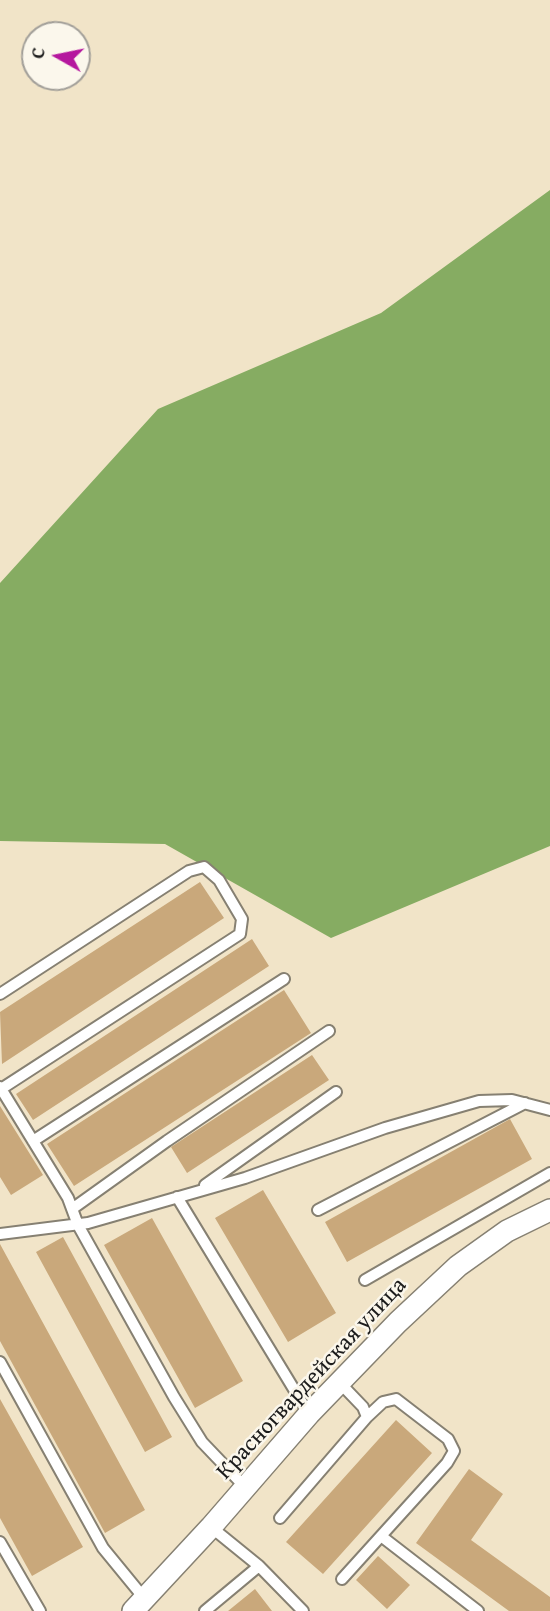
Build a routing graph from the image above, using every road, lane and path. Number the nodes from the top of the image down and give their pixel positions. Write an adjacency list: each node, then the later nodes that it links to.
1 (284, 979): 8 (lane)
2 (0, 994): 4 (lane)
3 (329, 1031): 12 (lane)
4 (0, 1088): 8 (lane)
5 (336, 1092): 10 (lane)
6 (525, 1102): 7 (lane); 10 (lane); 13 (lane)
7 (550, 1110)
8 (33, 1141): 12 (lane)
9 (550, 1173): 17 (lane)
10 (200, 1189): 11 (lane)
11 (177, 1197): 15 (lane); 20 (lane)
12 (72, 1209): 15 (lane)
13 (318, 1210)
14 (550, 1210): 19 (street, Красногвардейская улица)
15 (78, 1224): 16 (lane); 22 (lane)
16 (0, 1234)
17 (365, 1280)
18 (0, 1362): 29 (lane)
19 (340, 1383): 20 (street, Красногвардейская улица); 21 (lane)
20 (309, 1414): 22 (street, Красногвардейская улица)
21 (367, 1418): 23 (lane); 25 (lane)
22 (245, 1487): 24 (street, Красногвардейская улица)
23 (280, 1518)
24 (211, 1527): 27 (lane); 29 (street, Красногвардейская улица)
25 (382, 1536): 28 (lane); 33 (lane)
26 (0, 1542): 30 (lane)
27 (259, 1566): 31 (lane); 32 (lane)
28 (342, 1579)
29 (139, 1605)
30 (40, 1611)
31 (205, 1611)
32 (303, 1611)
33 (478, 1611)

